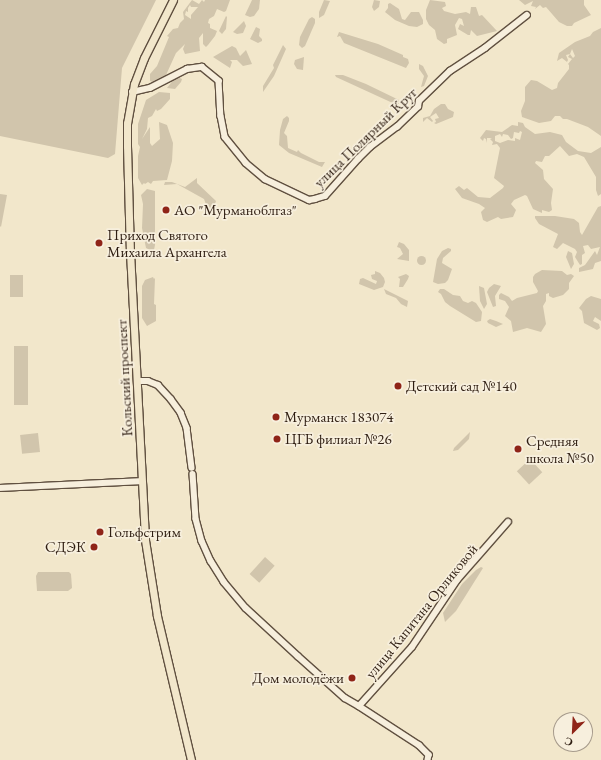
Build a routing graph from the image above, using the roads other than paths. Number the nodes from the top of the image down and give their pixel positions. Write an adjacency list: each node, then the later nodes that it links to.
1 (173, 0): 3 (main road, Кольский проспект)
2 (527, 15): 3 (street, улица Полярный Круг)
3 (132, 92): 4 (main road, Кольский проспект)
4 (138, 381): 5 (main road, Кольский проспект); 8 (street)
5 (141, 481): 6 (street); 9 (main road, Кольский проспект)
6 (0, 488)
7 (508, 522): 8 (street, улица Капитана Орликовой)
8 (359, 706): 10 (street)
9 (191, 760)
10 (428, 760)

